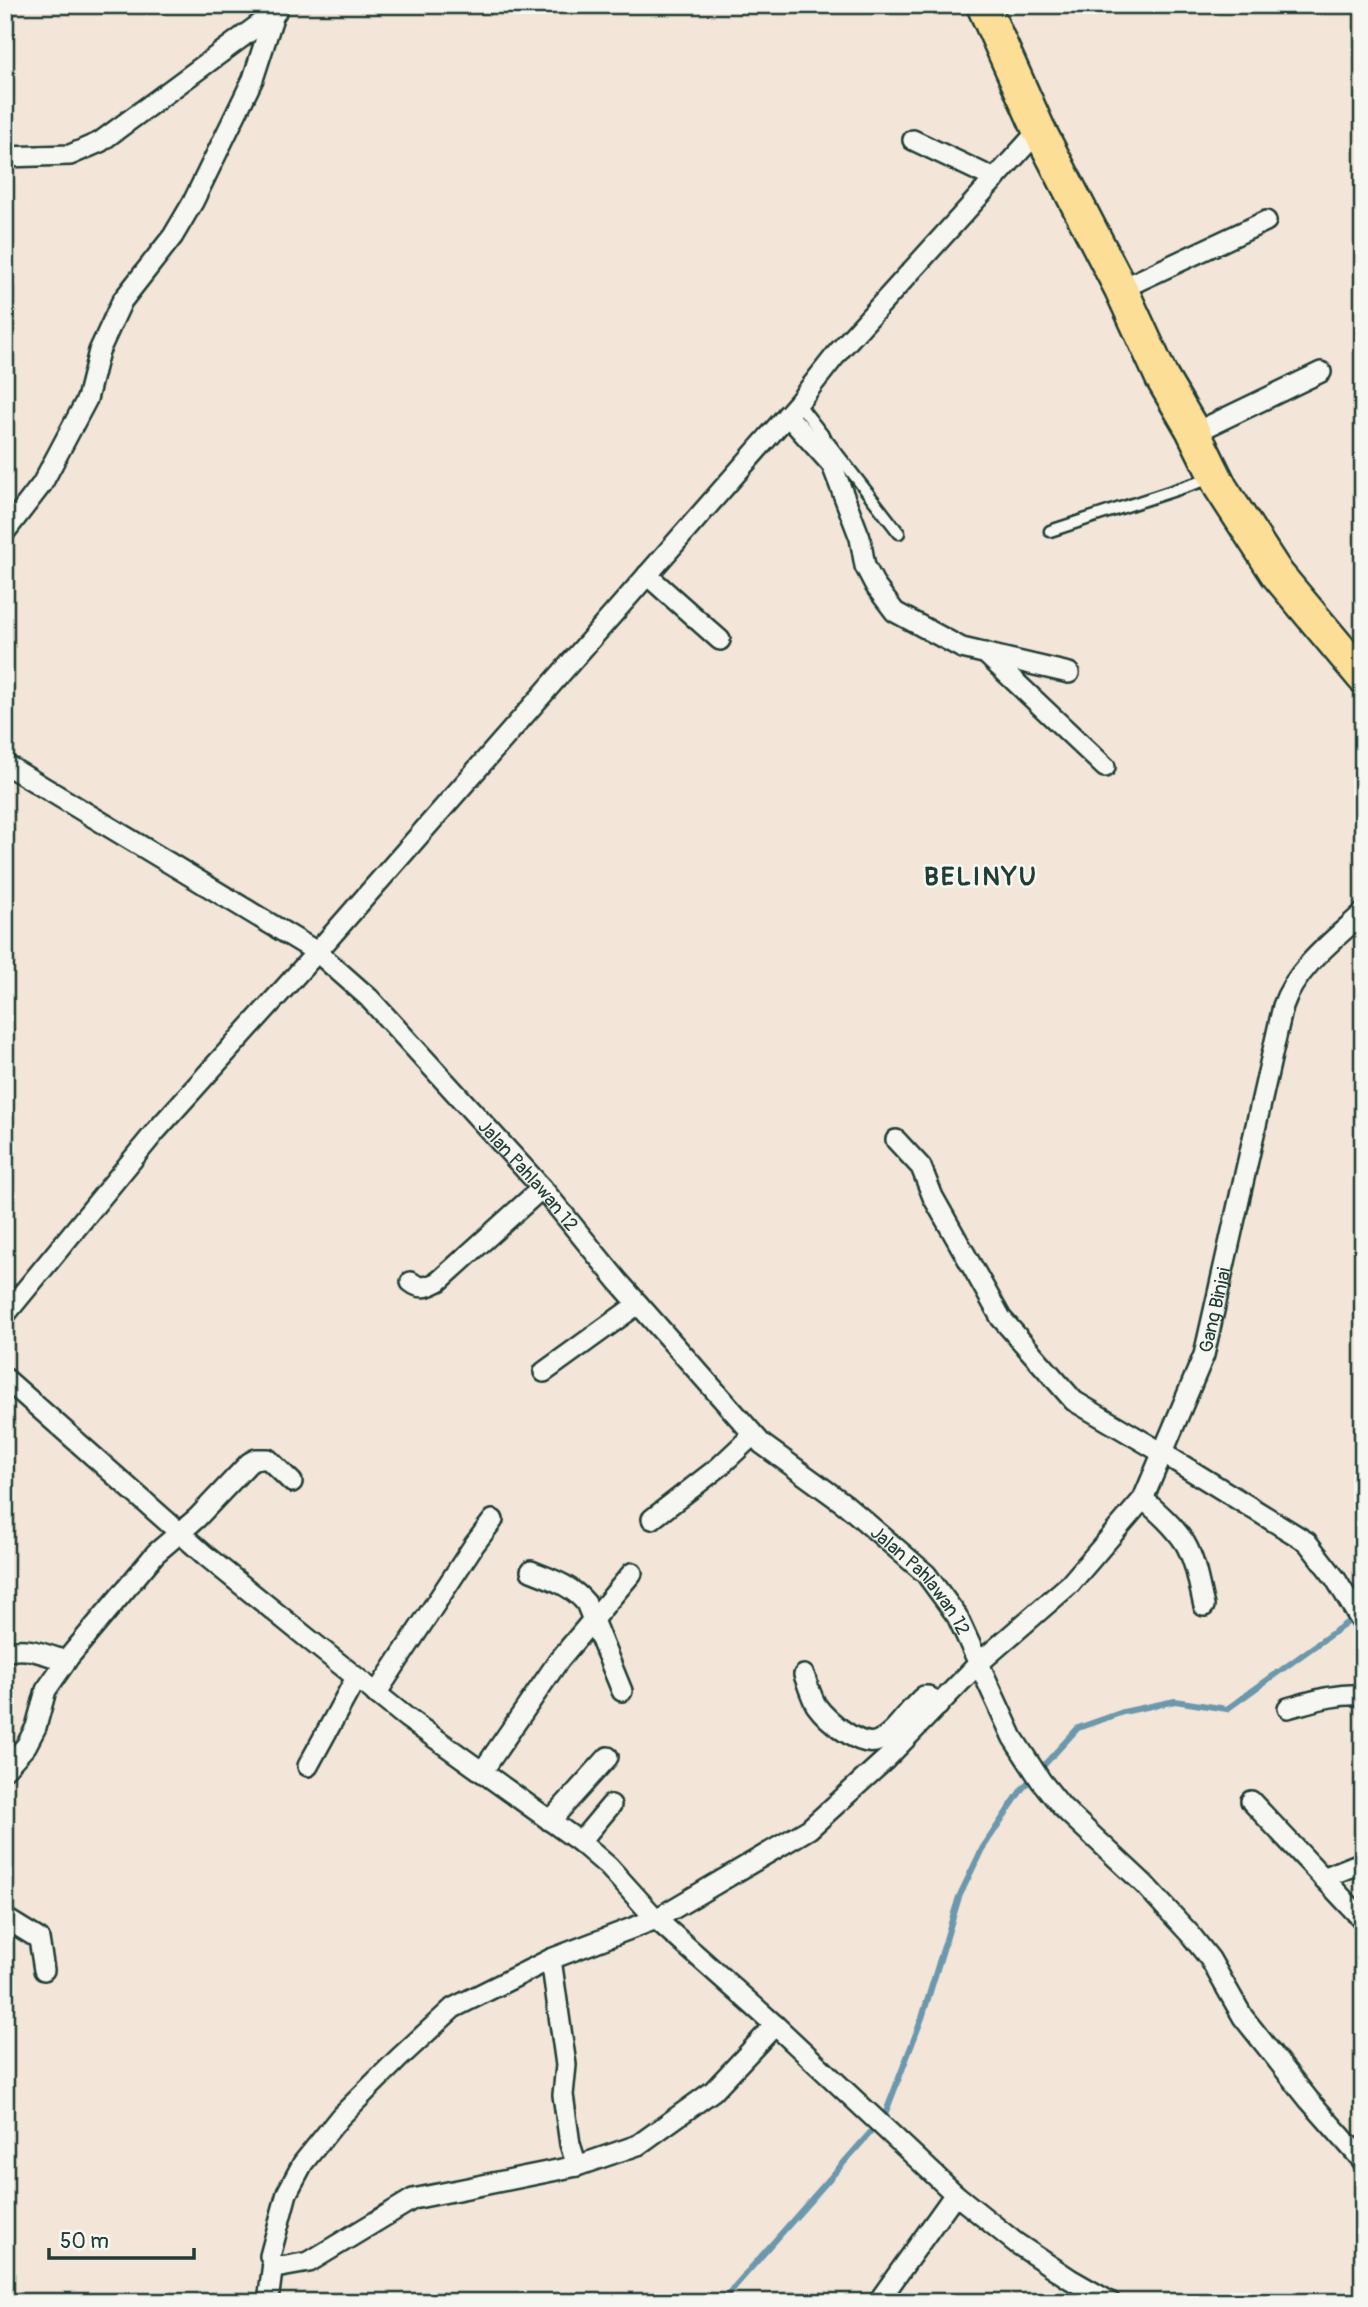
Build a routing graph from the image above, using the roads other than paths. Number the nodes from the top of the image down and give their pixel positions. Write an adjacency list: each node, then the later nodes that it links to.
1 (983, 5): 3 (highway)
2 (277, 10): 5 (street); 14 (street)
3 (1040, 130): 6 (street); 8 (highway)
4 (913, 140): 6 (street)
5 (5, 157)
6 (995, 179): 10 (street)
7 (1266, 221): 8 (street)
8 (1121, 289): 11 (highway)
9 (1321, 372): 11 (street)
10 (792, 409): 15 (lane); 16 (street); 18 (street)
11 (1194, 433): 12 (highway)
12 (1215, 476): 13 (lane); 20 (highway)
13 (1050, 531)
14 (5, 532)
15 (898, 533)
16 (647, 575): 17 (street); 24 (street)
17 (720, 640)
18 (984, 653): 19 (street); 22 (street)
19 (1069, 673)
20 (1363, 677)
21 (5, 764): 24 (street, Jalan Pahlawan 12)
22 (1105, 767)
23 (1363, 913): 33 (street, Gang Binjai)
24 (317, 952): 26 (street, Jalan Pahlawan 12); 29 (street)
25 (897, 1140): 33 (street)
26 (542, 1188): 27 (street); 28 (street, Jalan Pahlawan 12)
27 (411, 1282)
28 (638, 1304): 30 (street); 32 (street, Jalan Pahlawan 12)
29 (5, 1315)
30 (544, 1372)
31 (5, 1378): 38 (street)
32 (753, 1435): 36 (street); 46 (street, Jalan Pahlawan 12)
33 (1161, 1452): 35 (street, Gang Binjai); 42 (street)
34 (292, 1482): 38 (street)
35 (1143, 1499): 41 (street); 46 (street, Gang Binjai)
36 (652, 1519)
37 (493, 1520): 50 (street)
38 (180, 1532): 45 (street); 48 (street)
39 (531, 1571): 43 (street)
40 (632, 1573): 43 (street)
41 (1204, 1606)
42 (1358, 1616)
43 (593, 1620): 49 (street); 57 (street)
44 (5, 1652): 45 (street)
45 (66, 1661): 56 (street)
46 (979, 1663): 52 (street, Gang Binjai); 70 (street, Jalan Pahlawan 12)
47 (804, 1675): 52 (street)
48 (356, 1678): 50 (street); 55 (street)
49 (622, 1691)
50 (376, 1694): 57 (street)
51 (1363, 1695): 53 (street)
52 (938, 1706): 65 (street, Gang Binjai)
53 (1288, 1709)
54 (608, 1757): 60 (street)
55 (308, 1766)
56 (5, 1769)
57 (482, 1772): 60 (street)
58 (1251, 1801): 63 (street)
59 (611, 1805): 61 (street)
60 (551, 1821): 61 (street)
61 (580, 1842): 65 (street)
62 (1363, 1862): 63 (street)
63 (1323, 1878): 66 (street)
64 (5, 1918): 68 (street)
65 (656, 1919): 67 (street, Gang Binjai); 69 (street)
66 (1363, 1920)
67 (551, 1959): 71 (street); 73 (street, Gang Binjai)
68 (44, 1970)
69 (775, 2025): 71 (street); 72 (street)
70 (1363, 2161)
71 (577, 2166): 73 (street)
72 (955, 2194): 75 (street); 76 (street)
73 (274, 2263): 74 (street, Gang Binjai)
74 (268, 2302)
75 (878, 2302)
76 (1110, 2302)

